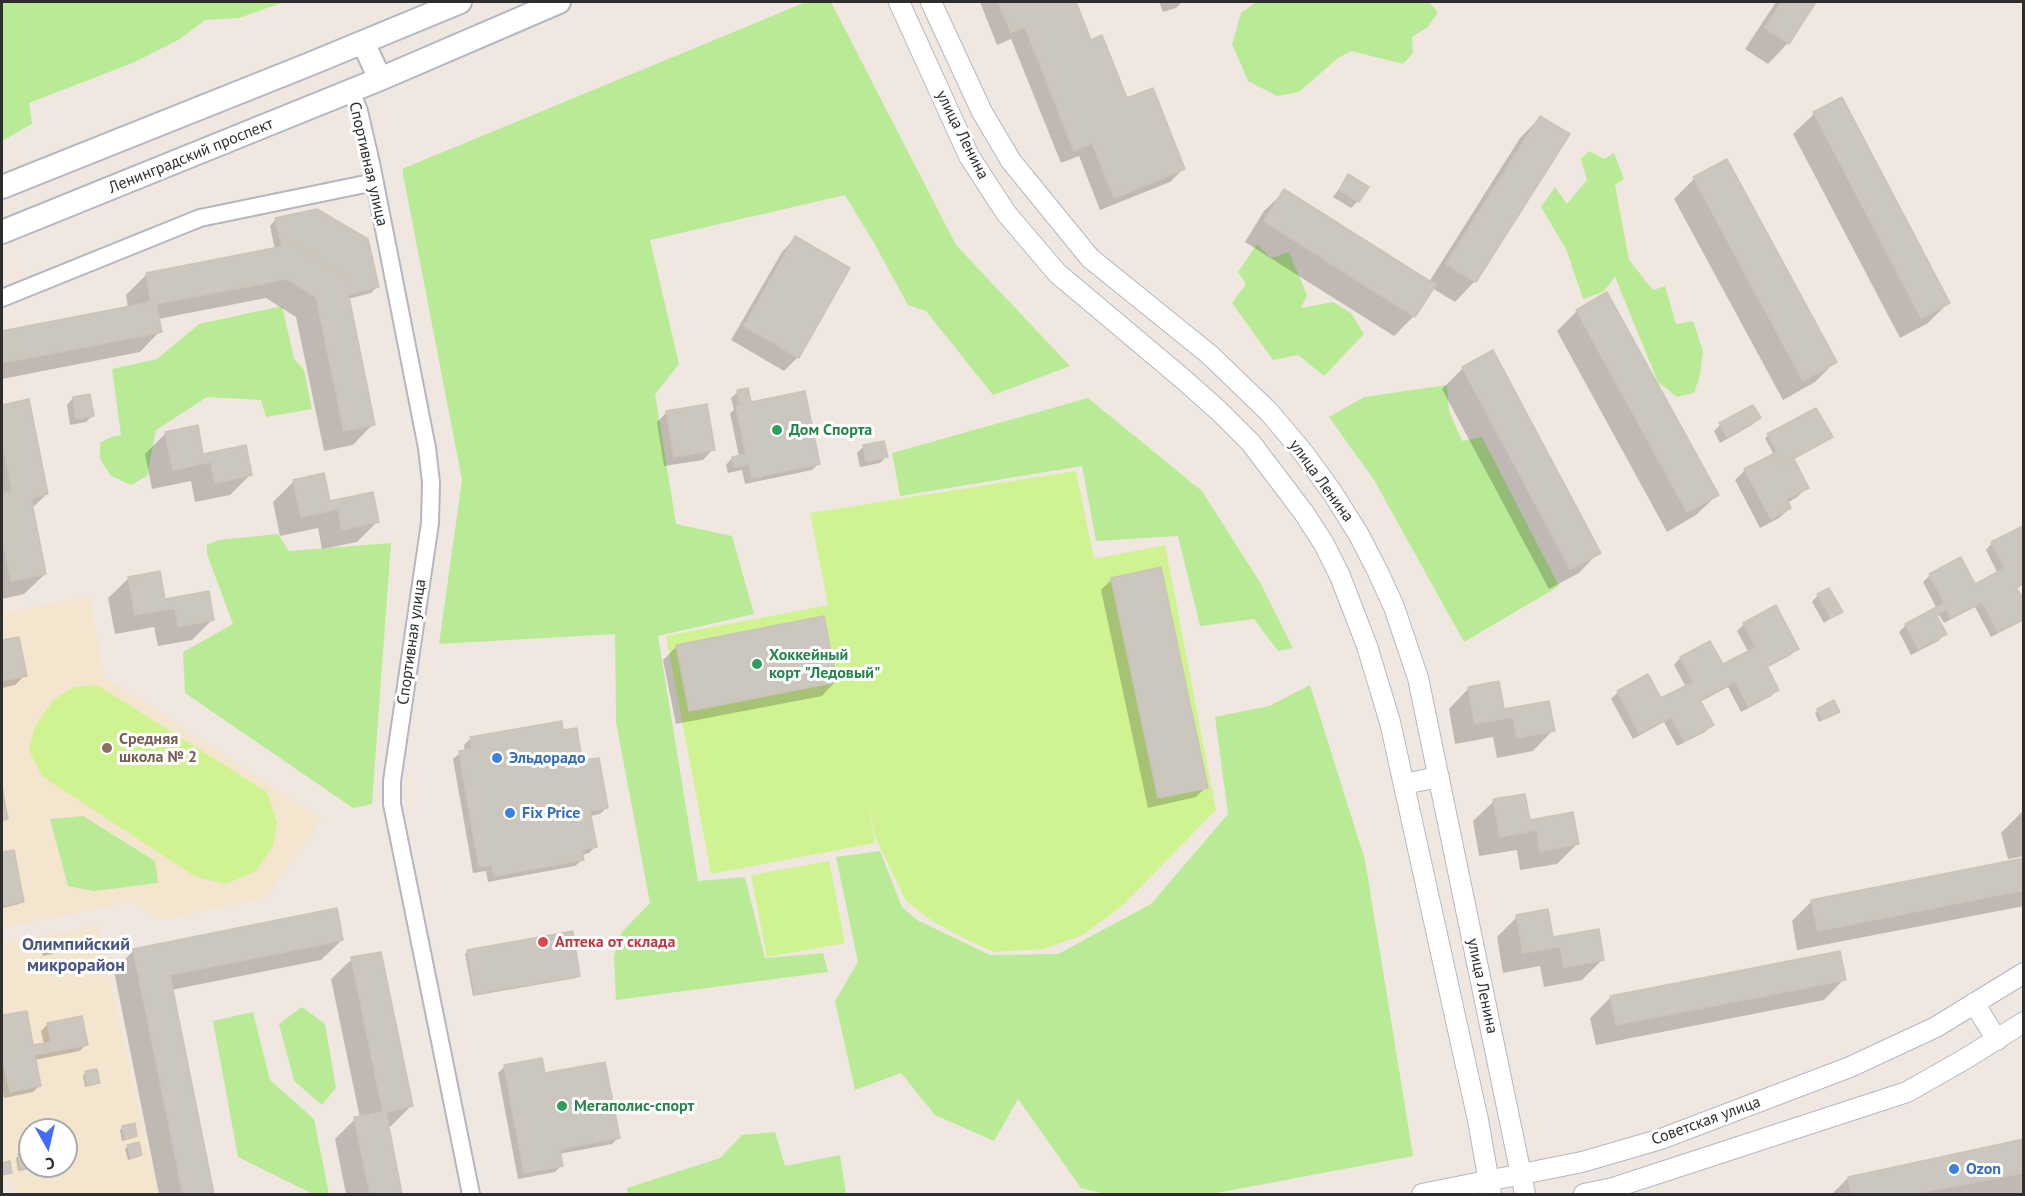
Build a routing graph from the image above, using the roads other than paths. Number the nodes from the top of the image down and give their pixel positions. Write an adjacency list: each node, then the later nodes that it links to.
1 (460, 2): 5 (main road)
2 (559, 2): 6 (main road, Ленинградский проспект)
3 (899, 2): 12 (street, улица Ленина)
4 (931, 2): 11 (street, улица Ленина)
5 (363, 42): 6 (main road); 9 (main road)
6 (380, 79): 7 (main road, Ленинградский проспект)
7 (351, 91): 8 (street, Спортивная улица); 10 (main road, Ленинградский проспект)
8 (375, 182): 13 (street); 22 (street, Спортивная улица)
9 (2, 187)
10 (2, 232)
11 (1090, 258): 12 (street); 14 (street, улица Ленина)
12 (1068, 283): 15 (street, улица Ленина)
13 (2, 298)
14 (1439, 777): 15 (street); 20 (street, улица Ленина)
15 (1404, 784): 21 (street, улица Ленина)
16 (2024, 973): 17 (street, Советская улица)
17 (1974, 1003): 19 (street); 20 (street, Советская улица)
18 (2024, 1022): 19 (street, Советская улица)
19 (1997, 1040): 25 (street, Советская улица)
20 (1521, 1175): 21 (street, Советская улица); 24 (street, улица Ленина)
21 (1490, 1188): 23 (street, Советская улица)
22 (471, 1194)
23 (1422, 1194)
24 (1525, 1194)
25 (1584, 1194)

